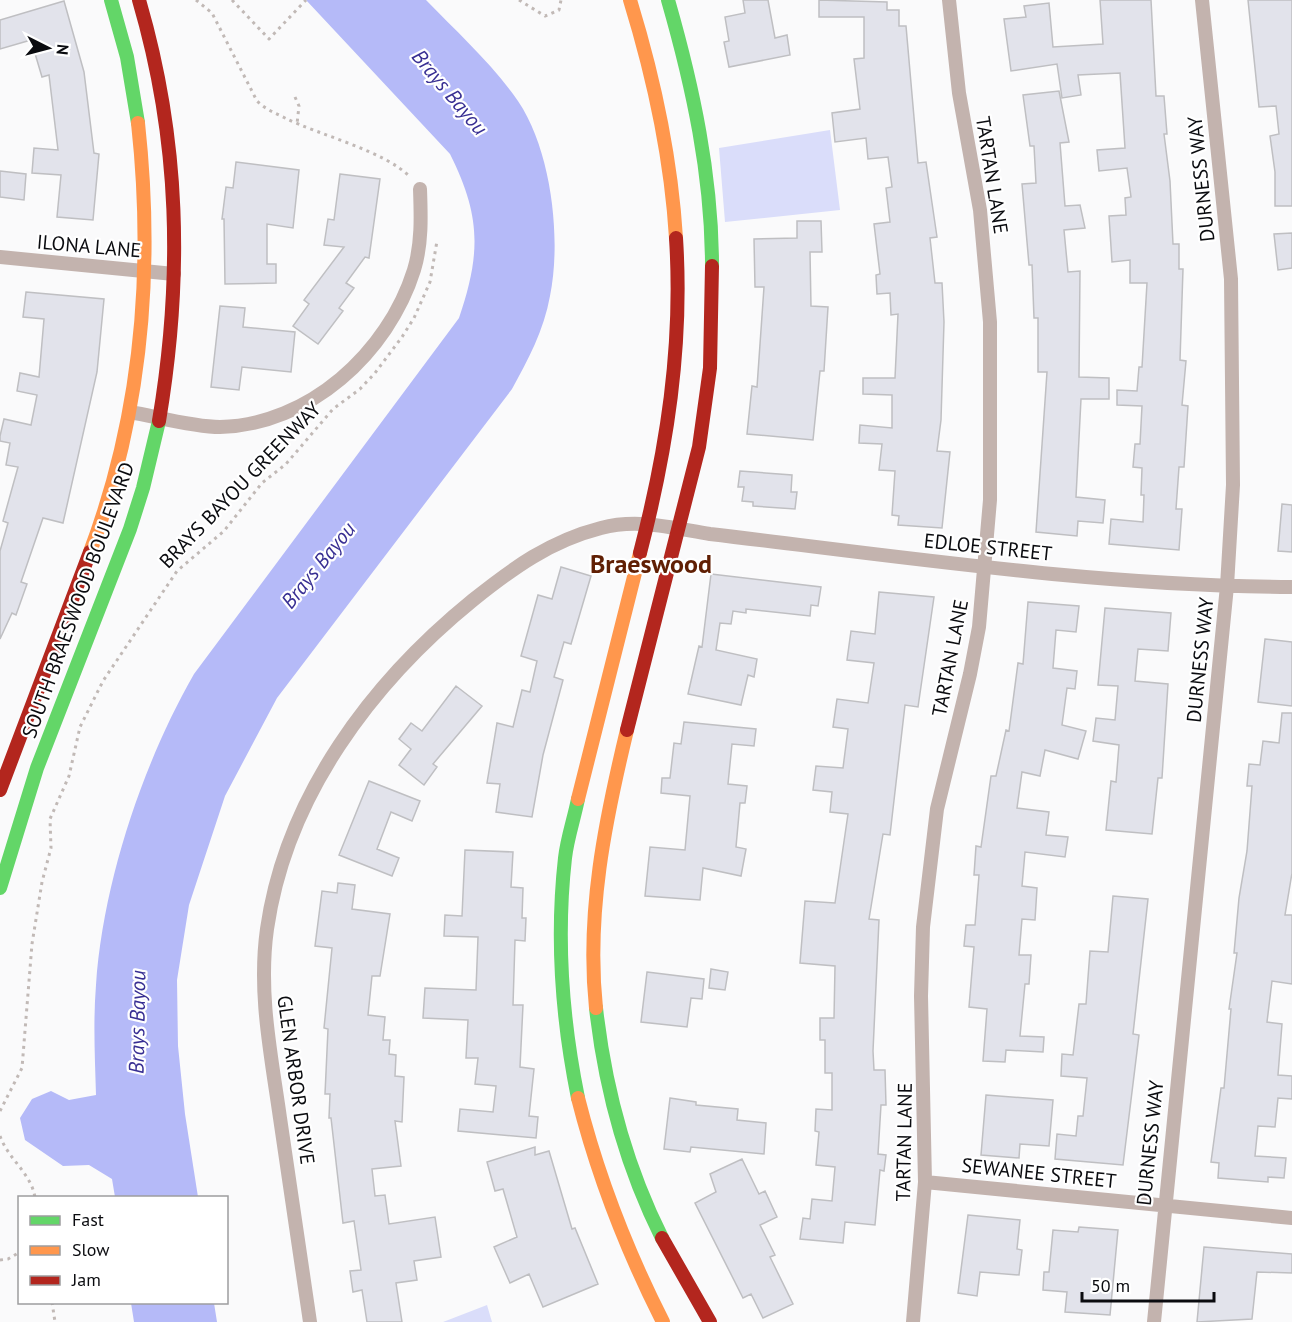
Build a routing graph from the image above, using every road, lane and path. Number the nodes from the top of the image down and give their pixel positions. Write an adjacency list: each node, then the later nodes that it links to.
1 (111, 0): 18 (main road, SOUTH BRAESWOOD BOULEVARD)
2 (140, 0): 19 (main road, SOUTH BRAESWOOD BOULEVARD)
3 (195, 0): 13 (path)
4 (232, 0): 5 (path)
5 (306, 0)
6 (519, 0): 7 (path)
7 (561, 0)
8 (630, 0): 15 (main road)
9 (668, 0): 15 (main road)
10 (949, 0): 24 (street, TARTAN LANE)
11 (1202, 0): 25 (street, DURNESS WAY)
12 (295, 97): 13 (path)
13 (297, 124): 14 (path)
14 (420, 189): 21 (street)
15 (693, 223): 22 (main road); 23 (main road)
16 (437, 233): 30 (path, BRAYS BAYOU GREENWAY)
17 (0, 257): 18 (street, ILONA LANE)
18 (147, 271): 19 (street, ILONA LANE); 20 (main road, SOUTH BRAESWOOD BOULEVARD)
19 (174, 274): 21 (main road, SOUTH BRAESWOOD BOULEVARD)
20 (130, 412): 21 (street); 27 (main road, SOUTH BRAESWOOD BOULEVARD)
21 (159, 417): 28 (main road, SOUTH BRAESWOOD BOULEVARD)
22 (647, 523): 23 (street, GLEN ARBOR DRIVE); 29 (main road); 40 (street, GLEN ARBOR DRIVE)
23 (682, 530): 24 (street, EDLOE STREET); 29 (main road)
24 (984, 567): 25 (street, EDLOE STREET); 32 (street, TARTAN LANE)
25 (1227, 586): 26 (street, EDLOE STREET); 34 (street, DURNESS WAY)
26 (1292, 587)
27 (0, 790)
28 (0, 888)
29 (587, 1063): 41 (main road); 42 (main road)
30 (0, 1111)
31 (0, 1136): 33 (path)
32 (925, 1182): 34 (street, SEWANEE STREET); 43 (street, TARTAN LANE)
33 (35, 1196)
34 (1163, 1205): 35 (street, SEWANEE STREET); 44 (street, DURNESS WAY)
35 (1292, 1218)
36 (18, 1253): 37 (path)
37 (0, 1260)
38 (52, 1304): 39 (path)
39 (55, 1322)
40 (310, 1322)
41 (663, 1322)
42 (710, 1322)
43 (913, 1322)
44 (1154, 1322)

